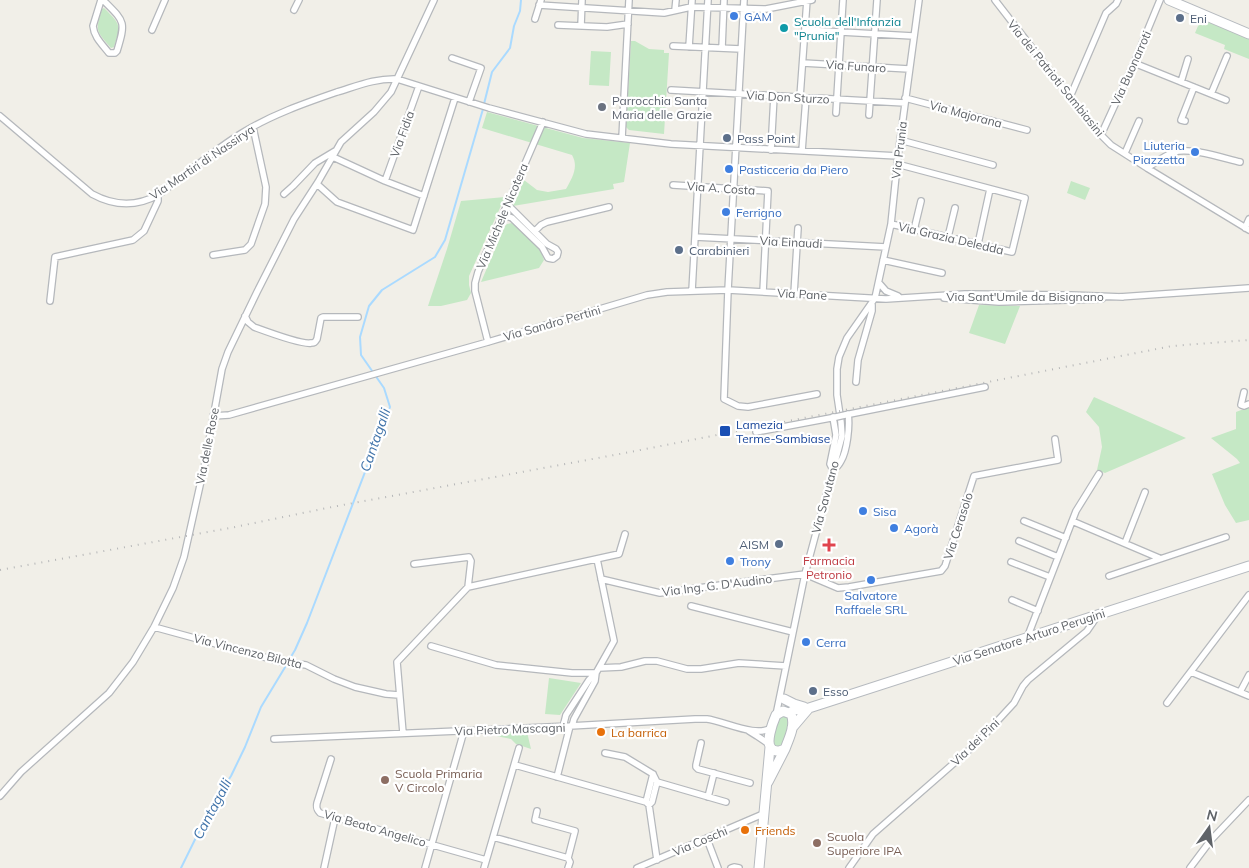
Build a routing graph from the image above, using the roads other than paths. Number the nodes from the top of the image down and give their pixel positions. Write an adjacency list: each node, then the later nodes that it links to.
1 (102, 0): 1 (street)
2 (165, 0): 33 (street)
3 (299, 0): 26 (street)
4 (434, 0): 52 (street, Via delle Rose)
5 (582, 0): 22 (street)
6 (629, 0): 27 (street)
7 (676, 0): 28 (street)
8 (692, 0): 21 (street)
9 (708, 0): 23 (street)
10 (724, 0): 24 (street)
11 (744, 0): 25 (street)
12 (809, 0): 25 (street); 34 (street)
13 (843, 0): 35 (street)
14 (877, 0): 36 (street)
15 (919, 0): 38 (street, Via Prunia)
16 (995, 0): 62 (street, Via dei Patrioti Sambiasini)
17 (1118, 0): 62 (street)
18 (1160, 0): 47 (street, Via Buonarroti)
19 (1169, 0): 37 (street)
20 (540, 3): 22 (street); 29 (street)
21 (692, 7): 23 (street); 28 (street); 40 (street)
22 (582, 8): 27 (street); 32 (street)
23 (708, 8): 24 (street); 41 (street)
24 (724, 8): 25 (street); 42 (street)
25 (743, 9): 43 (street)
26 (294, 10)
27 (628, 10): 28 (street); 30 (street)
28 (675, 10)
29 (535, 19)
30 (628, 24): 32 (street); 78 (street)
31 (558, 25): 32 (street)
32 (581, 26)
33 (152, 30)
34 (805, 30): 35 (street); 48 (street)
35 (841, 32): 36 (street); 49 (street)
36 (875, 34): 38 (street); 50 (street)
37 (1249, 34)
38 (913, 36): 51 (street, Via Prunia)
39 (673, 46): 40 (street)
40 (689, 46): 41 (street)
41 (706, 48): 42 (street); 57 (street)
42 (722, 48): 43 (street)
43 (741, 50): 58 (street)
44 (1227, 56): 59 (street)
45 (452, 58): 68 (street)
46 (1188, 59): 53 (street)
47 (1134, 62): 53 (street); 77 (street, Via Buonarroti)
48 (803, 63): 49 (street, Via Funaro); 61 (street)
49 (839, 65): 50 (street, Via Funaro); 64 (street)
50 (873, 67): 51 (street, Via Funaro); 67 (street)
51 (909, 69): 65 (street, Via Prunia)
52 (397, 79): 54 (street); 75 (street, Via Martiri di Nassirya); 82 (street, Via delle Rose)
53 (1181, 82): 55 (street)
54 (419, 86): 63 (street); 92 (street, Via Fidia)
55 (1194, 87): 59 (street); 73 (street)
56 (671, 90): 57 (street, Via Don Sturzo)
57 (703, 92): 58 (street, Via Don Sturzo); 80 (street)
58 (739, 94): 60 (street, Via Don Sturzo); 81 (street)
59 (1211, 94): 66 (street)
60 (774, 96): 61 (street, Via Don Sturzo); 83 (street)
61 (803, 97): 64 (street, Via Don Sturzo); 84 (street)
62 (1070, 97): 77 (street, Via dei Patrioti Sambiasini)
63 (456, 98): 68 (street); 100 (street)
64 (837, 99): 67 (street, Via Don Sturzo); 69 (street)
65 (905, 100): 67 (street, Via Don Sturzo); 76 (street, Via Majorana); 79 (street, Via Prunia)
66 (1226, 100)
67 (870, 101): 70 (street)
68 (472, 103): 74 (street)
69 (836, 113)
70 (869, 115)
71 (0, 116): 99 (street, Via Martiri di Nassirya)
72 (1139, 121): 85 (street)
73 (1185, 121)
74 (543, 122): 78 (street); 102 (street, Via Michele Nicotera)
75 (253, 127): 99 (street, Via Martiri di Nassirya); 119 (street)
76 (1027, 130)
77 (1101, 135): 85 (street, Via dei Patrioti Sambiasini)
78 (622, 138): 80 (street)
79 (900, 140): 86 (street, Via Prunia); 90 (street)
80 (700, 146): 81 (street); 95 (street)
81 (736, 148): 83 (street); 96 (street)
82 (337, 150): 87 (street, Via delle Rose); 98 (street)
83 (771, 150): 84 (street)
84 (802, 151): 86 (street)
85 (1125, 153): 91 (street, Via dei Patrioti Sambiasini)
86 (898, 156): 89 (street, Via Prunia)
87 (333, 157): 92 (street); 93 (street, Via delle Rose)
88 (1240, 162): 91 (street)
89 (897, 164): 97 (street); 107 (street, Via Prunia)
90 (993, 165)
91 (1147, 168): 109 (street, Via dei Patrioti Sambiasini)
92 (385, 181): 100 (street)
93 (317, 184): 100 (street); 134 (street, Via delle Rose)
94 (673, 184): 95 (street, Via A. Costa)
95 (698, 186): 96 (street, Via A. Costa); 112 (street)
96 (734, 188): 114 (street); 115 (street, Via A. Costa)
97 (990, 189): 117 (street); 117 (street, Via Grazia Deledda)
98 (284, 194)
99 (158, 195): 131 (street)
100 (424, 196)
101 (921, 201): 110 (street)
102 (507, 205): 105 (street, Via Michele Nicotera); 111 (street)
103 (609, 207): 111 (street)
104 (954, 208): 113 (street)
105 (503, 215): 111 (street); 136 (street, Via Michele Nicotera)
106 (1249, 219): 109 (street)
107 (890, 224): 110 (street, Via Grazia Deledda); 118 (street, Via Prunia)
108 (798, 228): 116 (street)
109 (1247, 229)
110 (914, 230): 113 (street, Via Grazia Deledda)
111 (534, 231)
112 (695, 237): 114 (street, Via Einaudi); 125 (street)
113 (948, 237): 117 (street, Via Grazia Deledda)
114 (731, 239): 115 (street, Via Einaudi); 124 (street)
115 (766, 241): 116 (street, Via Einaudi); 126 (street)
116 (797, 242): 118 (street, Via Einaudi); 127 (street)
117 (978, 244)
118 (886, 247): 120 (street, Via Prunia)
119 (213, 255)
120 (883, 260): 121 (street); 122 (street, Via Prunia)
121 (942, 273)
122 (879, 283): 129 (street); 130 (street, Via Prunia)
123 (1249, 288): 129 (street, Via Sant'Umile da Bisignano)
124 (728, 290): 125 (street, Via Sandro Pertini); 126 (street, Via Pane); 140 (street)
125 (692, 291): 136 (street, Via Sandro Pertini)
126 (763, 292): 127 (street, Via Pane)
127 (794, 294): 128 (street, Via Pane)
128 (857, 297): 130 (street, Via Pane); 133 (street)
129 (902, 297): 130 (street, Via Sant'Umile da Bisignano)
130 (876, 298): 132 (street, Via Prunia)
131 (50, 301)
132 (872, 305): 133 (street, Via Savutano); 137 (street)
133 (865, 313): 147 (street, Via Savutano)
134 (246, 316): 135 (street); 143 (street, Via delle Rose)
135 (358, 317)
136 (488, 342): 143 (street, Via Sandro Pertini)
137 (856, 382)
138 (984, 387): 142 (street)
139 (1244, 392): 141 (street)
140 (817, 394)
141 (1249, 404)
142 (846, 415): 144 (street, bridge); 147 (street)
143 (213, 416): 173 (street, Via delle Rose)
144 (834, 417): 145 (street); 147 (street)
145 (756, 432)
146 (1054, 440): 163 (street, Via Cerasolo)
147 (832, 470): 163 (street, Via Savutano)
148 (1099, 474): 151 (street)
149 (1145, 492): 156 (street)
150 (1024, 521): 154 (street)
151 (1072, 521): 154 (street); 156 (street)
152 (625, 534): 159 (street)
153 (1226, 537): 158 (street)
154 (1066, 538): 157 (street)
155 (1019, 541): 157 (street)
156 (1125, 544): 158 (street)
157 (1058, 557): 165 (street)
158 (1159, 558): 164 (street)
159 (597, 560): 166 (street); 167 (street)
160 (1011, 562): 165 (street)
161 (414, 564): 167 (street)
162 (1249, 566): 172 (street, Via Senatore Arturo Perugini)
163 (805, 574): 166 (street, Via Ing. G. D'Audino); 174 (street, Via Savutano)
164 (1109, 576)
165 (1050, 577): 171 (street)
166 (601, 579): 178 (street)
167 (468, 587): 183 (street)
168 (1249, 595): 179 (street)
169 (1012, 600): 171 (street)
170 (692, 606): 174 (street)
171 (1038, 610): 175 (street)
172 (1098, 615): 175 (street, Via Senatore Arturo Perugini); 234 (street, Via dei Pini)
173 (154, 627): 183 (street, Via Vincenzo Bilotta); 211 (street, Via delle Rose)
174 (793, 632): 177 (street, Via Savutano)
175 (1027, 638): 187 (street, Via Senatore Arturo Perugini)
176 (432, 646): 178 (street)
177 (786, 666): 178 (street); 181 (street, Via Savutano)
178 (597, 670): 190 (street); 192 (street)
179 (1191, 672): 182 (street); 186 (street)
180 (1249, 675): 182 (street)
181 (782, 684): 185 (street); 189 (street, Via Savutano)
182 (1240, 692): 184 (street)
183 (399, 695): 196 (street)
184 (1249, 696)
185 (784, 699): 187 (street); 188 (street)
186 (1167, 703)
187 (809, 708): 188 (street, Via Senatore Arturo Perugini); 193 (street)
188 (788, 712): 189 (street, Via Senatore Arturo Perugini); 193 (street)
189 (776, 715): 191 (street)
190 (571, 726): 192 (street, Via Pietro Mascagni); 194 (street, Via Pietro Mascagni); 207 (street)
191 (772, 726): 194 (street); 199 (street)
192 (563, 727): 195 (street, Via Pietro Mascagni)
193 (792, 728): 201 (street)
194 (745, 729): 199 (street)
195 (464, 731): 196 (street, Via Pietro Mascagni); 221 (street)
196 (403, 733): 197 (street, Via Pietro Mascagni)
197 (274, 739)
198 (702, 743): 205 (street)
199 (769, 746): 201 (street); 210 (street)
200 (519, 748): 204 (street)
201 (785, 749): 210 (street)
202 (605, 752): 206 (street)
203 (332, 759): 218 (street, Via Beato Angelico)
204 (514, 765): 207 (street); 219 (street)
205 (714, 773): 209 (street); 212 (street)
206 (653, 774): 208 (street); 215 (street)
207 (557, 777): 215 (street)
208 (657, 782): 212 (street); 215 (street)
209 (750, 783)
210 (766, 786): 217 (street)
211 (0, 796)
212 (708, 797): 214 (street)
213 (1249, 800): 235 (street)
214 (726, 802)
215 (647, 803): 224 (street)
216 (537, 811): 222 (street)
217 (763, 814): 220 (street, Via Coschi); 233 (street)
218 (335, 818): 221 (street, Via Beato Angelico); 225 (street)
219 (493, 837): 222 (street); 223 (street)
220 (707, 839): 224 (street, Via Coschi); 230 (street)
221 (432, 845): 223 (street, Via Beato Angelico); 226 (street)
222 (568, 858): 228 (street)
223 (486, 860): 227 (street)
224 (657, 860): 229 (street, Via Coschi)
225 (324, 868)
226 (425, 868)
227 (484, 868)
228 (568, 868)
229 (637, 868)
230 (718, 868)
231 (732, 868): 232 (street)
232 (739, 868)
233 (759, 868)
234 (849, 868)
235 (1190, 868)

